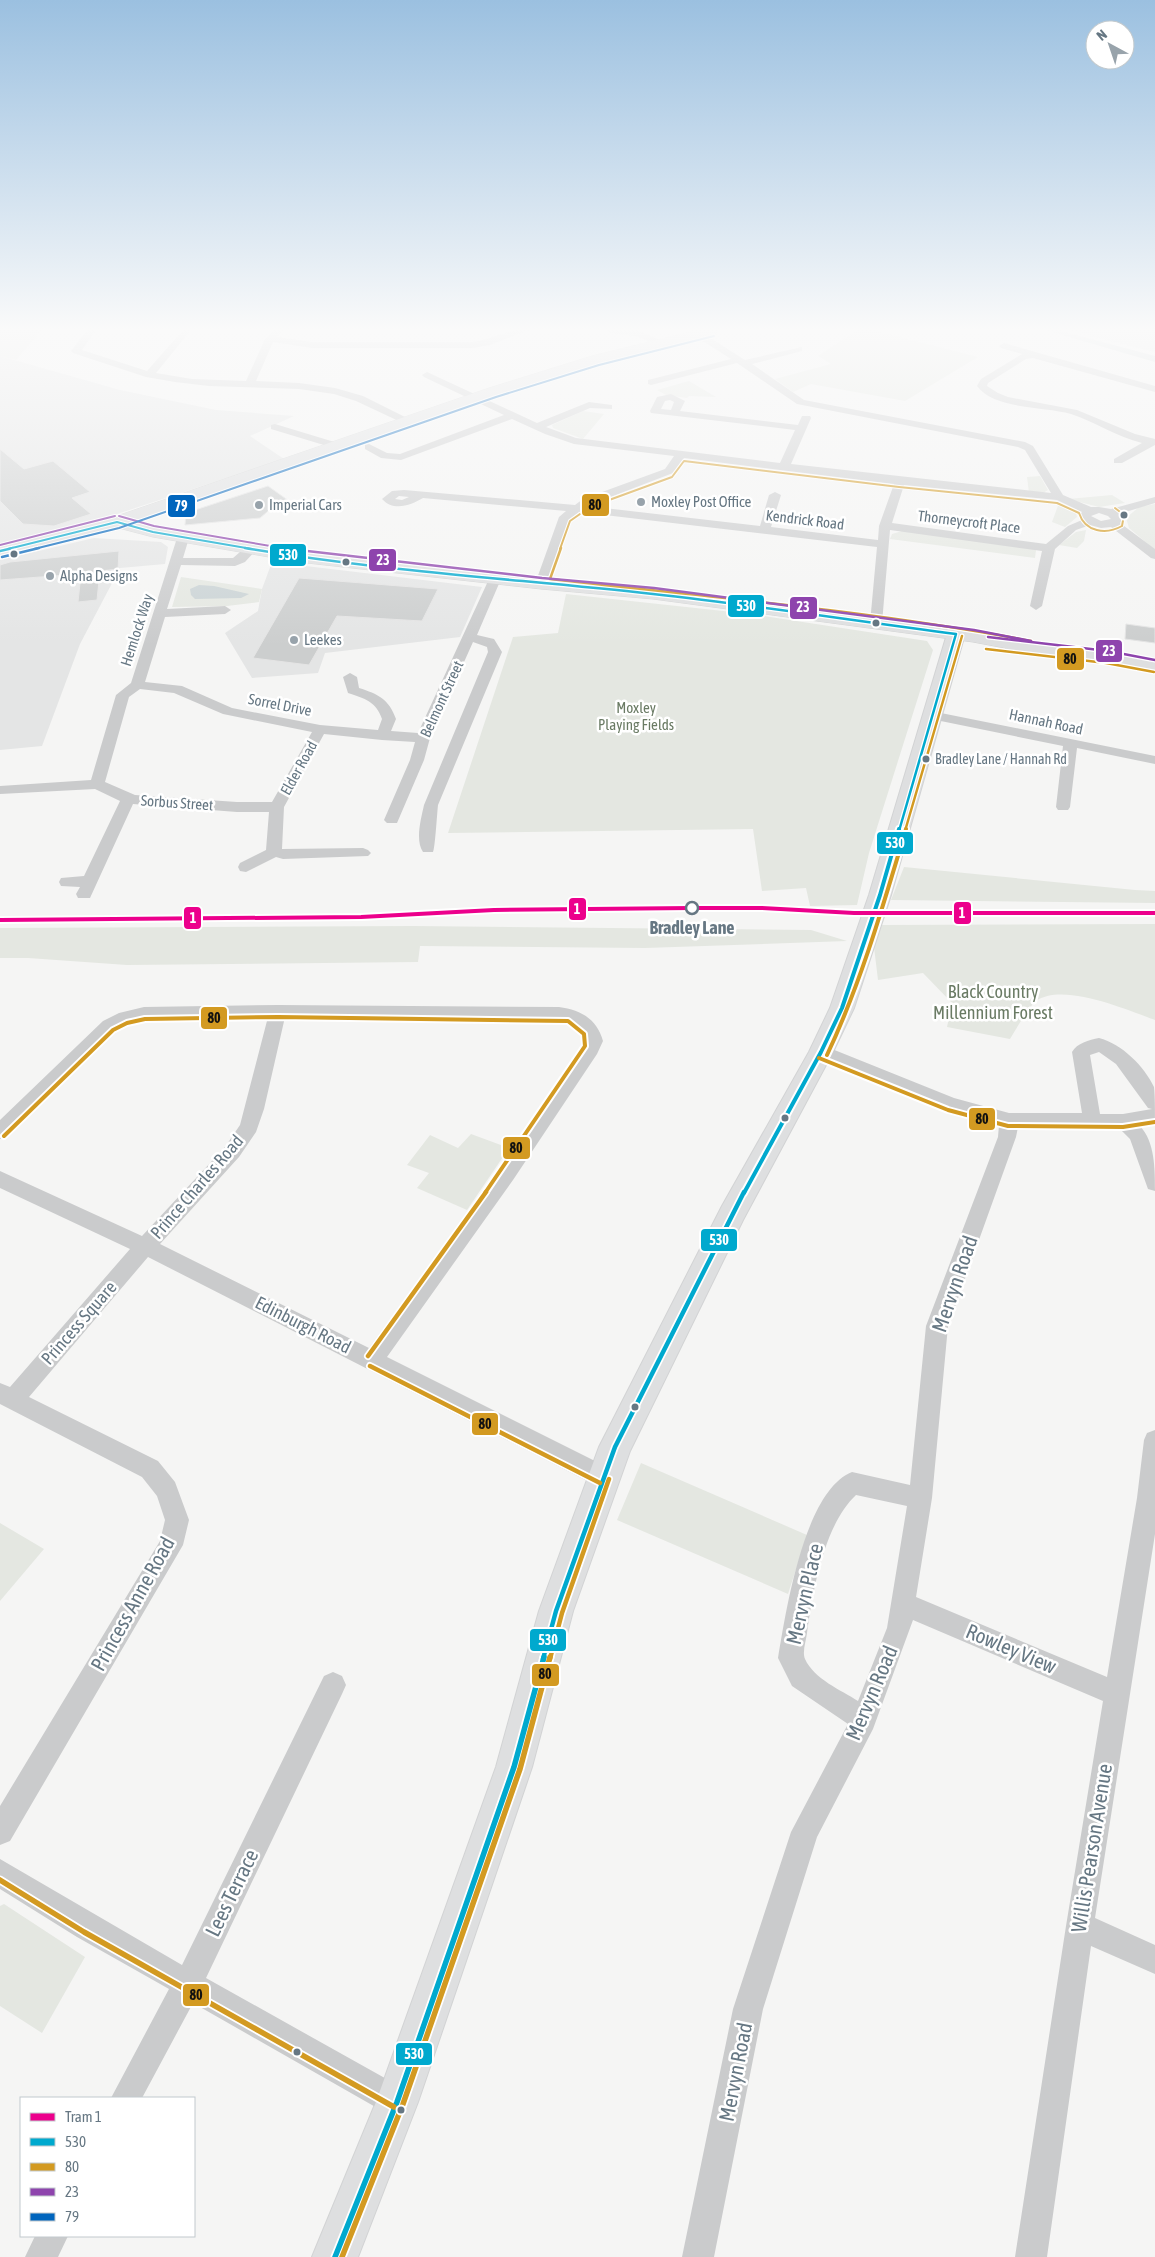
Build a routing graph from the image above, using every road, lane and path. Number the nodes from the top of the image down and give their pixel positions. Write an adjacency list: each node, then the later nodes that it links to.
1 (302, 435): 9 (street)
2 (366, 435): 9 (main road)
3 (458, 435): 10 (street)
4 (557, 435): 11 (street)
5 (798, 435): 13 (street)
6 (975, 435): 17 (street)
7 (1129, 435): 8 (street)
8 (1153, 442): 12 (street)
9 (337, 446): 22 (main road)
10 (369, 447)
11 (681, 454): 13 (street); 19 (street)
12 (1117, 462)
13 (784, 467): 14 (street)
14 (900, 481): 17 (street); 23 (street)
15 (420, 495): 19 (street, Kendrick Road)
16 (775, 495): 24 (street)
17 (1059, 497): 20 (street)
18 (1155, 500): 21 (street)
19 (574, 508): 24 (street, Kendrick Road); 33 (street)
20 (1089, 516): 21 (street); 27 (street)
21 (1113, 518): 30 (street)
22 (117, 522): 25 (main road); 29 (main road)
23 (886, 526): 26 (street); 27 (street, Thorneycroft Place)
24 (764, 531): 26 (street, Kendrick Road)
25 (183, 538): 28 (main road); 31 (street, Hemlock Way)
26 (883, 544): 37 (street)
27 (1049, 548): 34 (street)
28 (251, 549): 31 (street); 32 (main road)
29 (0, 551)
30 (1155, 555)
31 (176, 561): 36 (street, Hemlock Way)
32 (496, 579): 33 (main road); 39 (street, Belmont Street)
33 (541, 584): 37 (main road)
34 (1036, 606)
35 (225, 610): 36 (street)
36 (161, 612): 42 (street, Hemlock Way)
37 (877, 614): 38 (main road)
38 (956, 634): 40 (main road); 43 (street)
39 (470, 638): 46 (street, Belmont Street); 55 (street)
40 (1155, 666)
41 (350, 677): 45 (street)
42 (136, 685): 44 (street, Sorrel Drive); 49 (street, Hemlock Way)
43 (931, 715): 47 (street, Hannah Road); 62 (street)
44 (320, 729): 45 (street, Sorrel Drive); 52 (street, Elder Road)
45 (382, 736): 46 (street, Sorrel Drive)
46 (423, 738): 54 (street, Belmont Street)
47 (1070, 744): 48 (street, Hannah Road); 53 (street)
48 (1155, 760)
49 (97, 784): 50 (street, Sorbus Street); 51 (street, Sorbus Street)
50 (0, 790)
51 (128, 798): 52 (street, Sorbus Street); 60 (street)
52 (277, 807): 56 (street)
53 (1063, 807)
54 (392, 820)
55 (428, 849)
56 (274, 852): 57 (street); 58 (street)
57 (358, 858)
58 (246, 867)
59 (67, 882): 60 (street)
60 (86, 887)
61 (278, 1011): 68 (street); 71 (street, Prince Charles Road); 72 (street)
62 (821, 1052): 65 (street); 75 (street)
63 (1155, 1103): 67 (street)
64 (1155, 1116): 66 (street)
65 (1009, 1120): 67 (street); 76 (street, Mervyn Road)
66 (1123, 1121): 67 (street); 70 (street)
67 (1092, 1122)
68 (0, 1132)
69 (0, 1179): 71 (street, Edinburgh Road)
70 (1155, 1183)
71 (145, 1246): 72 (street, Edinburgh Road); 73 (street, Princess Square)
72 (373, 1360): 75 (street, Edinburgh Road)
73 (6, 1396): 82 (street, Princess Anne Road)
74 (1155, 1440): 77 (street, Willis Pearson Avenue)
75 (603, 1477): 88 (street)
76 (920, 1498): 78 (street, Mervyn Road); 81 (street, Mervyn Place)
77 (1152, 1499): 80 (street, Willis Pearson Avenue)
78 (904, 1604): 80 (street, Rowley View); 81 (street, Mervyn Road)
79 (333, 1685): 86 (street, Lees Terrace)
80 (1117, 1694): 84 (street, Willis Pearson Avenue)
81 (864, 1720): 92 (street, Mervyn Road)
82 (0, 1831)
83 (0, 1873): 86 (street)
84 (1080, 1926): 85 (street); 93 (street, Willis Pearson Avenue)
85 (1155, 1960)
86 (188, 1984): 87 (street, Lees Terrace); 88 (street)
87 (127, 2097)
88 (397, 2102): 91 (street)
89 (51, 2237): 90 (street)
90 (41, 2257)
91 (335, 2257)
92 (698, 2257)
93 (1031, 2257)

